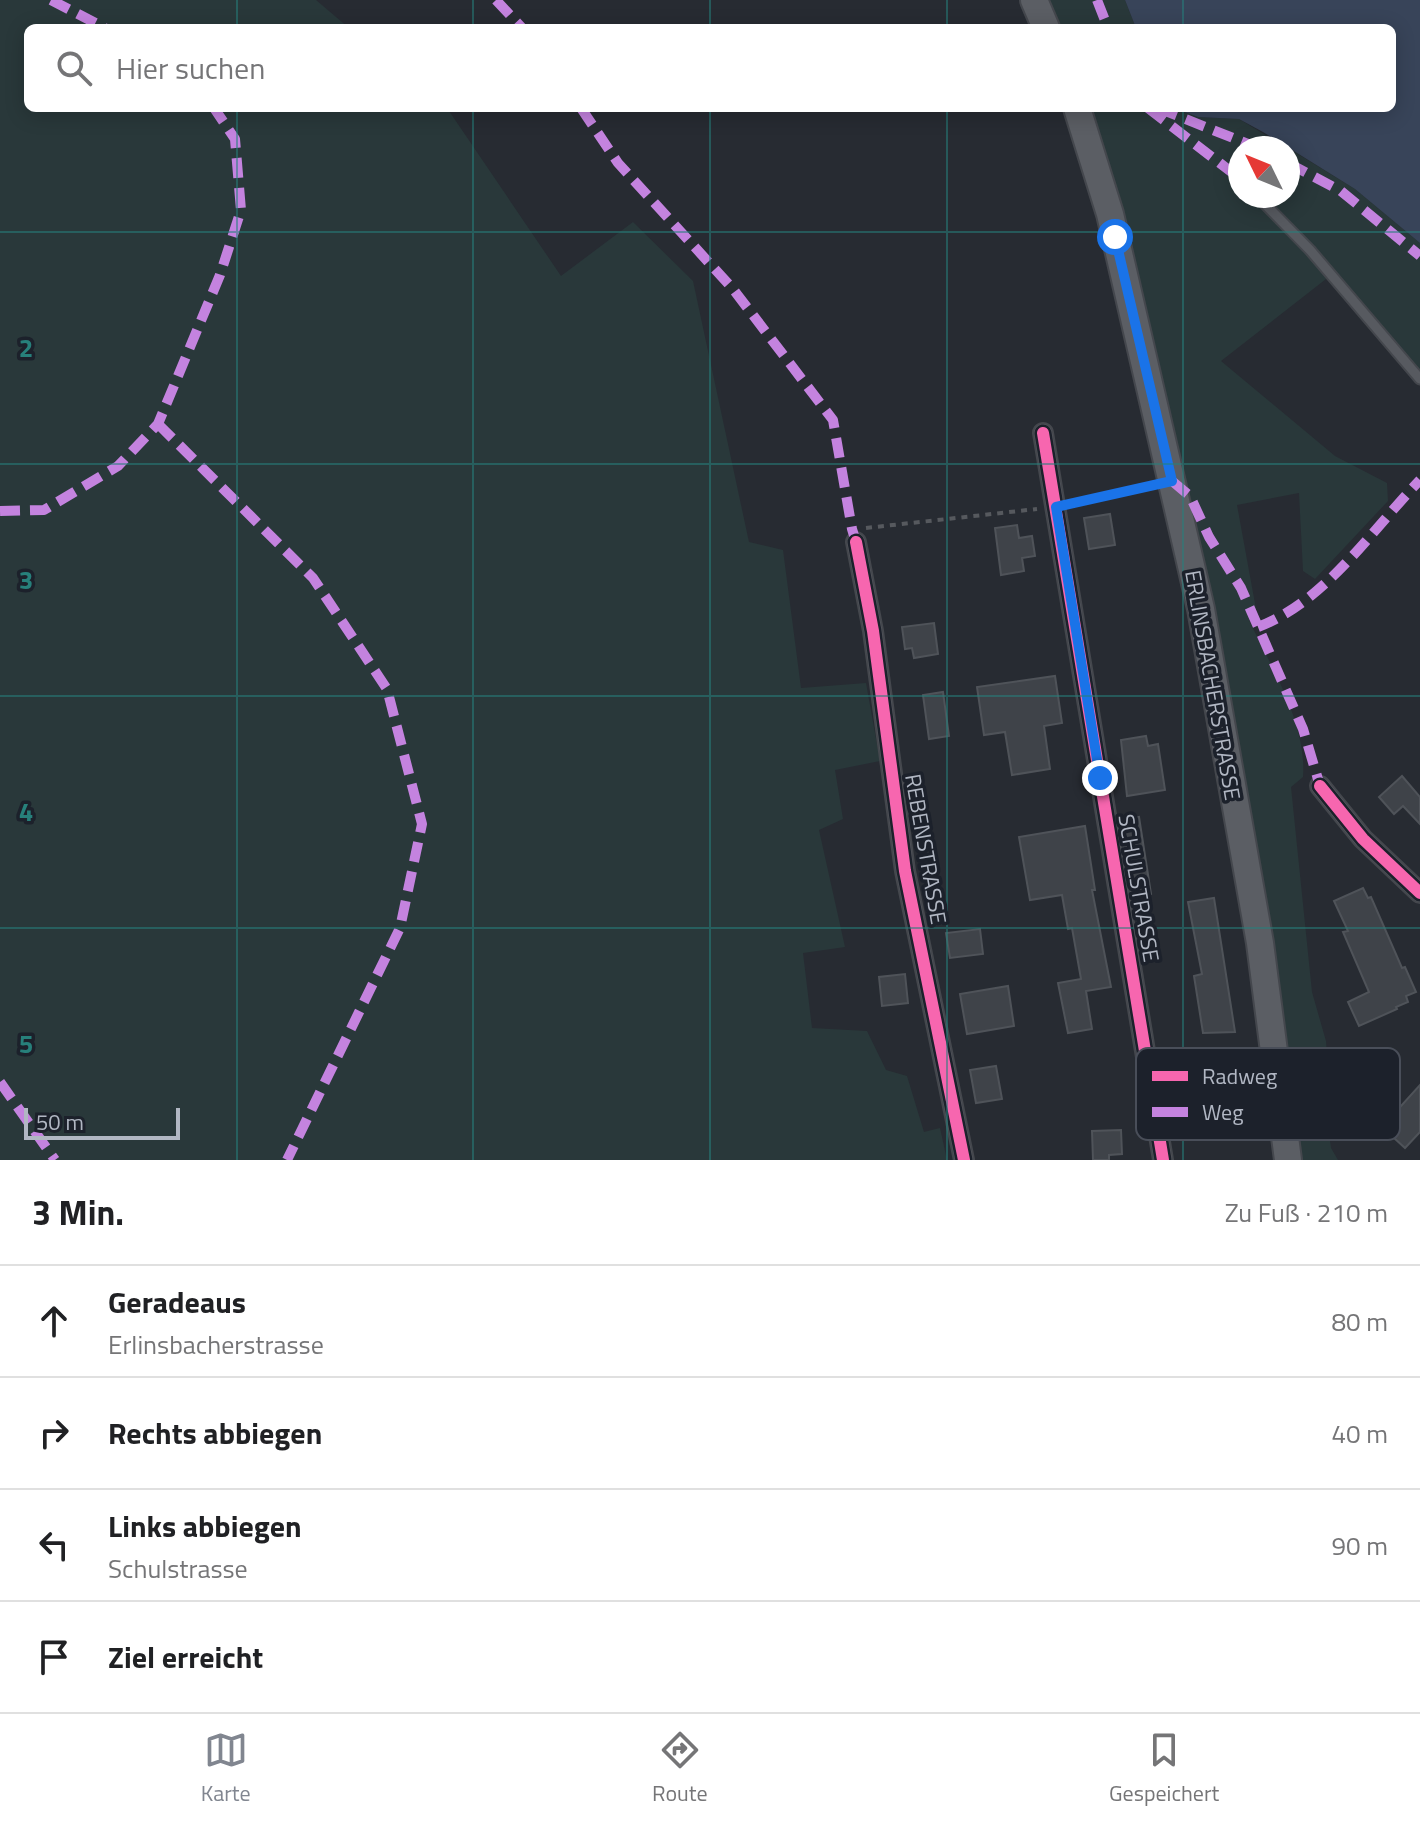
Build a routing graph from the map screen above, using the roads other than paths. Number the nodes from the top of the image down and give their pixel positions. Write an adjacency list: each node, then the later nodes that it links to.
1 (1034, 0): 2 (main road)
2 (1044, 24)
3 (1078, 112): 11 (main road, ERLINSBACHERSTRASSE)
4 (1269, 208): 5 (lane)
5 (1420, 379)
6 (1043, 433): 10 (street, SCHULSTRASSE)
7 (854, 536): 14 (street, REBENSTRASSE)
8 (1320, 786): 9 (street)
9 (1420, 893)
10 (1145, 1048)
11 (1274, 1048)
12 (1160, 1140): 15 (street, SCHULSTRASSE)
13 (1285, 1140): 16 (main road, ERLINSBACHERSTRASSE)
14 (964, 1160)
15 (1163, 1160)
16 (1288, 1160)

